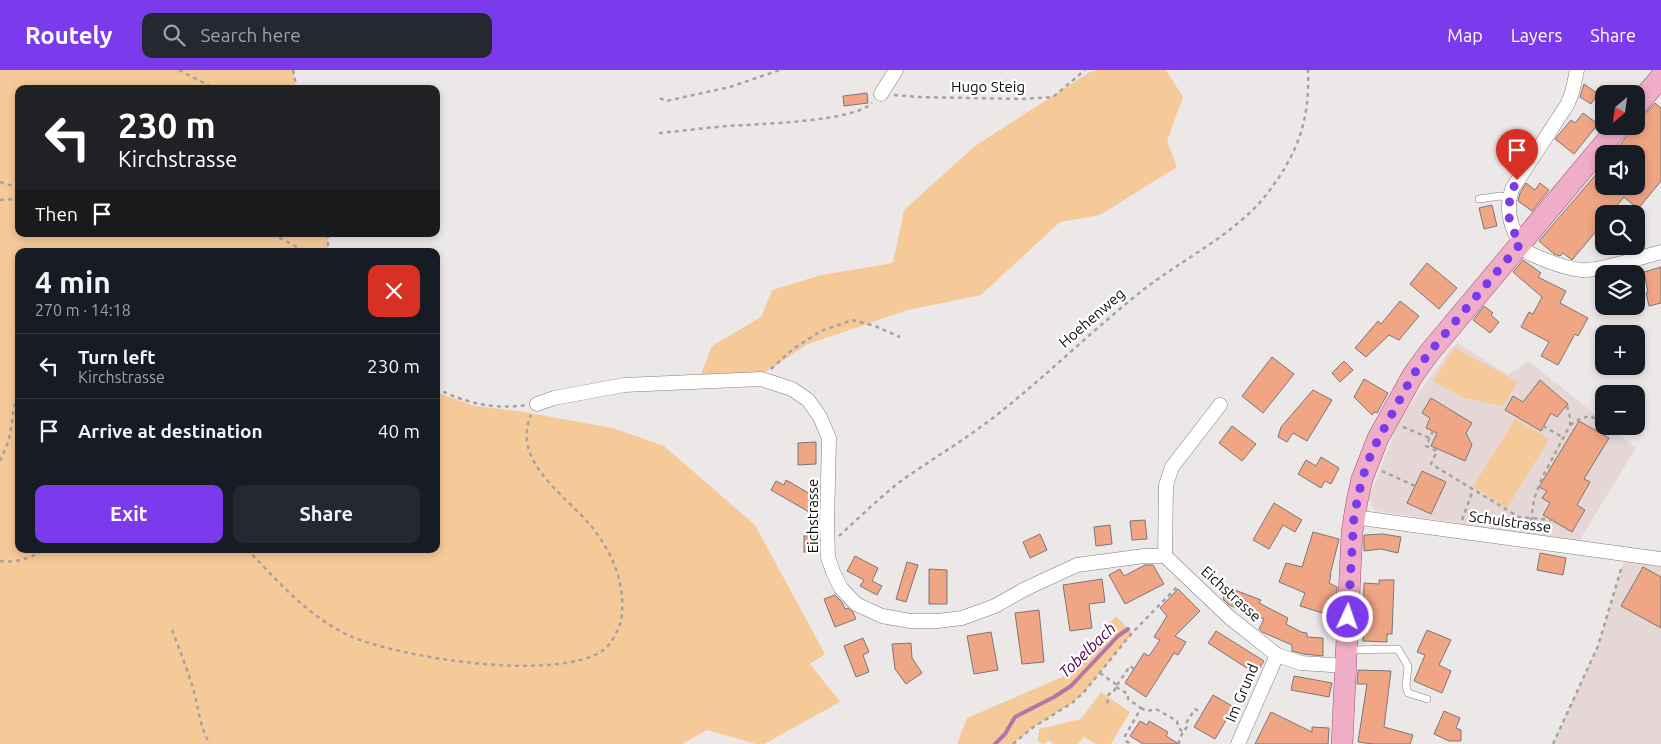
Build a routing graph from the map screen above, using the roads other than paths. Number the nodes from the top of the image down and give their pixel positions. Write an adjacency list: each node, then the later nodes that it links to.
1 (896, 70): 4 (street)
2 (1577, 70): 7 (street)
3 (1661, 76): 5 (main road)
4 (881, 94)
5 (1645, 95)
6 (1611, 135): 9 (main road)
7 (1509, 198): 8 (lane); 9 (street)
8 (1479, 199)
9 (1521, 243): 10 (street); 13 (main road)
10 (1661, 252)
11 (537, 404): 14 (street, Eichstrasse)
12 (1220, 405): 14 (street)
13 (1354, 516): 15 (street, Schulstrasse); 17 (main road)
14 (1165, 556): 16 (street, Eichstrasse)
15 (1661, 560)
16 (1276, 655): 17 (street, Eichstrasse); 19 (street, Im Grund)
17 (1346, 658): 18 (lane); 20 (main road)
18 (1427, 699)
19 (1238, 744)
20 (1342, 744)

